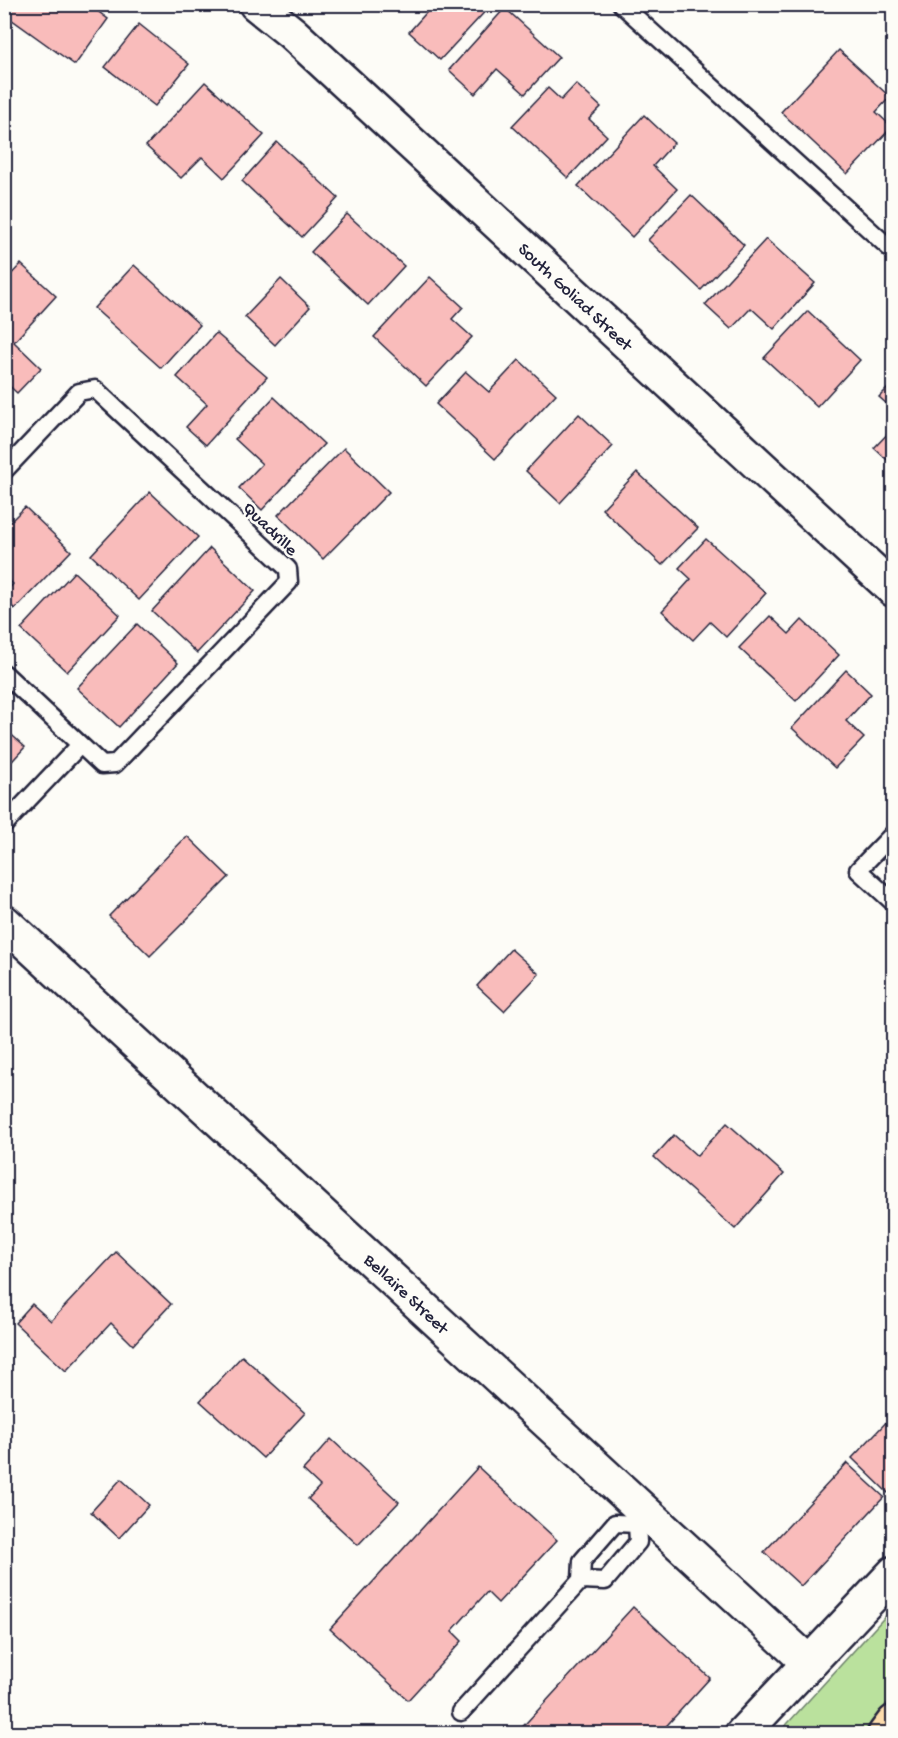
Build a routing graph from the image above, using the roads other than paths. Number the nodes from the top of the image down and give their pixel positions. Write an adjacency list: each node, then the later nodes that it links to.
1 (256, 4): 5 (street, South Goliad Street)
2 (621, 4): 3 (lane)
3 (894, 252)
4 (4, 471): 7 (lane, Quadrille)
5 (894, 590)
6 (4, 673): 7 (lane, Quadrille)
7 (80, 745): 8 (lane)
8 (4, 825)
9 (894, 833): 10 (lane)
10 (894, 903)
11 (4, 922): 12 (street, Bellaire Street)
12 (642, 1519): 14 (lane); 14 (lane); 15 (street, Bellaire Street)
13 (894, 1573): 15 (street)
14 (581, 1580): 16 (lane)
15 (808, 1663): 18 (street)
16 (461, 1712)
17 (894, 1722): 19 (highway)
18 (742, 1734)
19 (885, 1734)

